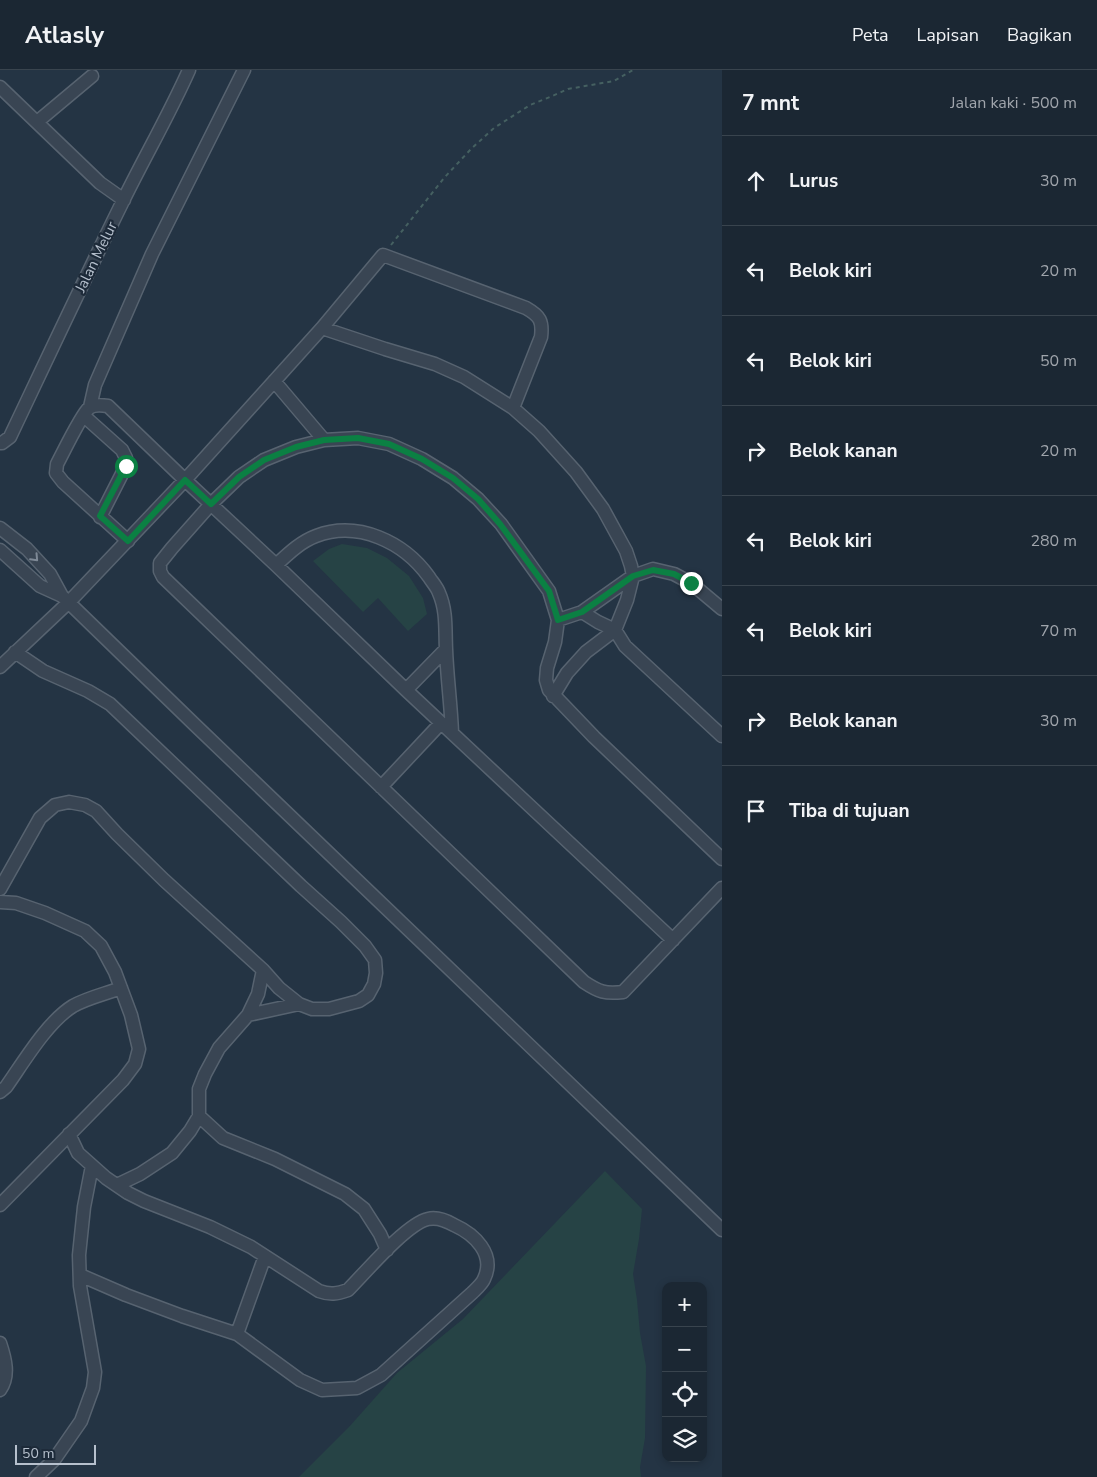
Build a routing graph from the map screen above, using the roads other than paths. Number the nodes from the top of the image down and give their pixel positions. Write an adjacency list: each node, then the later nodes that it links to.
1 (189, 70): 6 (street, Jalan Melur)
2 (244, 70): 10 (street)
3 (92, 76): 5 (street)
4 (0, 87): 5 (street)
5 (37, 122): 6 (street)
6 (124, 200): 12 (street, Jalan Melur)
7 (322, 328): 8 (street); 9 (street); 9 (street)
8 (274, 381): 11 (street); 13 (street)
9 (513, 408): 20 (street)
10 (87, 411): 13 (street); 15 (street); 15 (street)
11 (324, 440): 14 (street); 24 (street)
12 (1, 443)
13 (185, 480): 14 (street); 17 (street)
14 (211, 504): 19 (street); 34 (street)
15 (100, 516): 17 (street)
16 (0, 528): 21 (street, one-way to 21)
17 (128, 541): 21 (street)
18 (0, 550): 21 (street)
19 (276, 565): 26 (street); 29 (street)
20 (633, 576): 22 (street); 23 (street); 25 (street)
21 (66, 599): 27 (street); 51 (street)
22 (722, 609)
23 (582, 612): 24 (street); 25 (street)
24 (558, 620): 30 (street)
25 (615, 630): 30 (street); 33 (street)
26 (446, 650): 29 (street); 32 (street)
27 (15, 652): 28 (street); 43 (street)
28 (0, 667)
29 (406, 690): 31 (street)
30 (553, 696): 35 (street)
31 (441, 723): 32 (street); 34 (street)
32 (452, 733): 40 (street)
33 (722, 736)
34 (381, 787): 40 (street)
35 (722, 859)
36 (722, 888): 40 (street)
37 (0, 890): 39 (street); 41 (street)
38 (0, 902): 39 (street)
39 (16, 903): 42 (street)
40 (673, 940)
41 (263, 970): 43 (street); 44 (street)
42 (120, 988): 45 (street); 47 (street)
43 (299, 1004): 44 (street)
44 (248, 1015): 46 (street)
45 (0, 1092)
46 (199, 1116): 49 (street); 52 (street)
47 (69, 1134): 48 (street); 50 (street)
48 (92, 1166): 49 (street); 54 (street)
49 (116, 1185): 53 (street)
50 (0, 1205)
51 (722, 1230)
52 (387, 1250): 53 (street); 55 (street)
53 (265, 1256): 55 (street)
54 (80, 1275): 55 (street); 58 (street)
55 (237, 1334)
56 (0, 1343): 57 (street)
57 (0, 1390)
58 (36, 1477)

